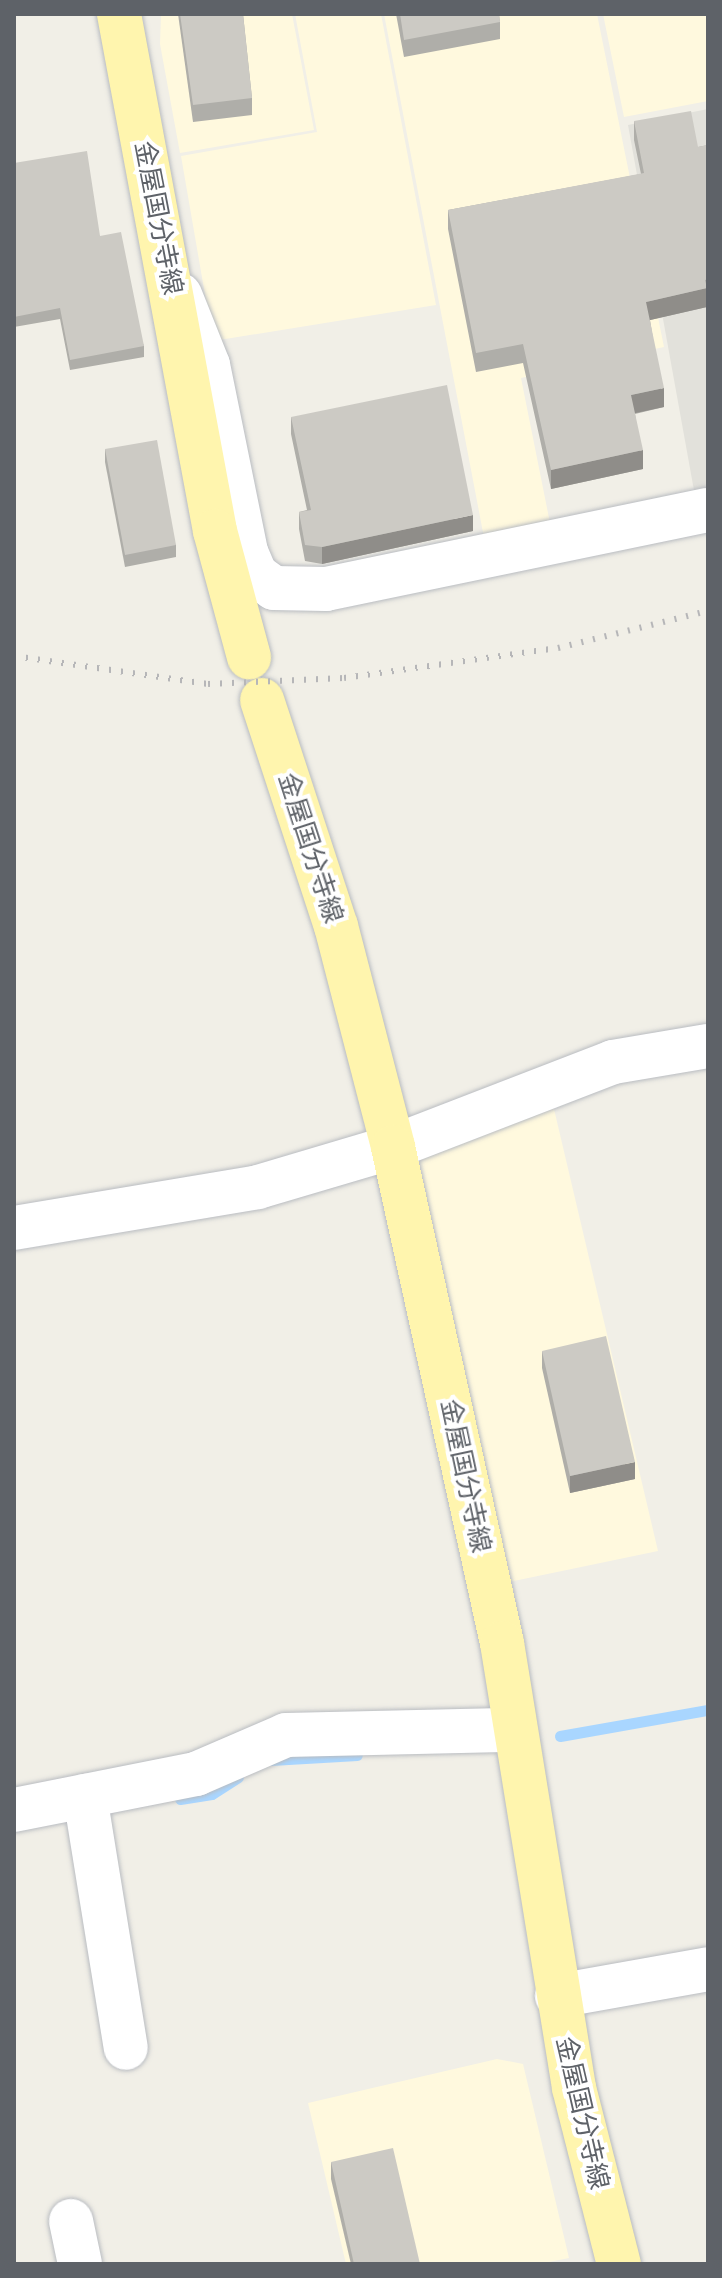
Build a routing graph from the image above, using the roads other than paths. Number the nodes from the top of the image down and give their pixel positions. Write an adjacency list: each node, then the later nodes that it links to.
1 (119, 14): 2 (main road, 金屋国分寺線)
2 (168, 272): 3 (street); 4 (main road, 金屋国分寺線)
3 (708, 510)
4 (249, 657)
5 (262, 700): 7 (main road, 金屋国分寺線)
6 (708, 1046): 7 (street)
7 (393, 1147): 8 (street); 9 (main road, 金屋国分寺線)
8 (14, 1228)
9 (515, 1730): 10 (street); 13 (main road, 金屋国分寺線)
10 (85, 1796): 11 (street); 14 (street)
11 (14, 1810)
12 (708, 1969): 13 (street)
13 (557, 1996): 17 (main road, 金屋国分寺線)
14 (126, 2048)
15 (71, 2221): 16 (street)
16 (80, 2264)
17 (619, 2264)

